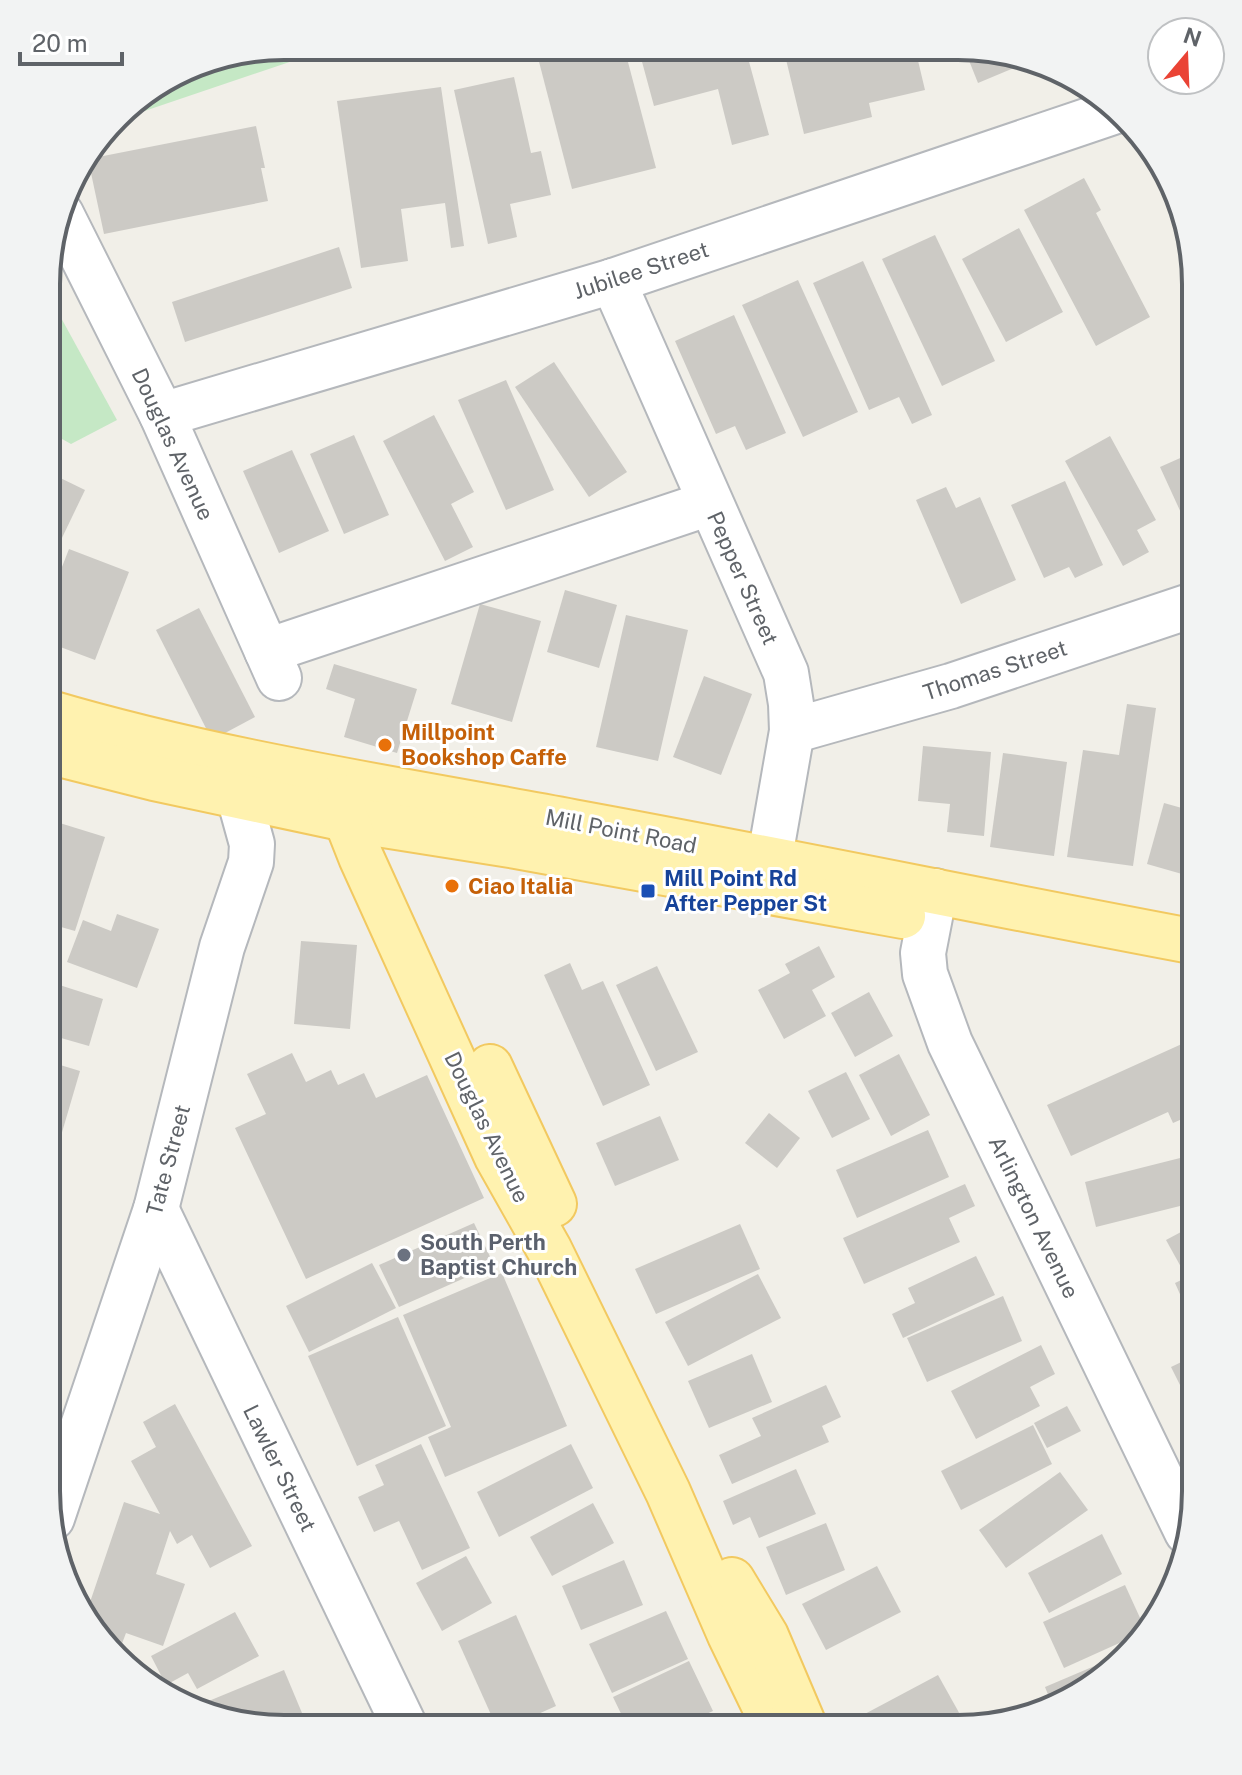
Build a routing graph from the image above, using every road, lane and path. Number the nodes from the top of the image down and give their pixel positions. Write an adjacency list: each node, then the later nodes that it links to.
1 (1104, 115): 3 (street, Jubilee Street)
2 (68, 227): 4 (street, Douglas Avenue)
3 (613, 281): 4 (street, Jubilee Street); 5 (street, Pepper Street)
4 (162, 415): 5 (street, Douglas Avenue)
5 (710, 503): 8 (street, Pepper Street)
6 (1182, 609): 8 (street, Thomas Street)
7 (60, 716): 11 (main road, Mill Point Road)
8 (792, 731): 12 (street, Pepper Street)
9 (60, 754): 10 (main road, Mill Point Road)
10 (239, 797): 11 (main road, Mill Point Road); 16 (street, Tate Street)
11 (358, 802): 12 (main road, Mill Point Road); 20 (main road, Douglas Avenue); 21 (main road, Douglas Avenue)
12 (767, 875): 13 (main road, Mill Point Road)
13 (931, 906): 14 (main road, Mill Point Road); 15 (main road, Mill Point Road); 18 (street, Arlington Avenue)
14 (1182, 940)
15 (1182, 969)
16 (156, 1209): 17 (street, Tate Street); 19 (street, Lawler Street)
17 (60, 1494)
18 (1180, 1518)
19 (399, 1715)
20 (769, 1715)
21 (799, 1715)

